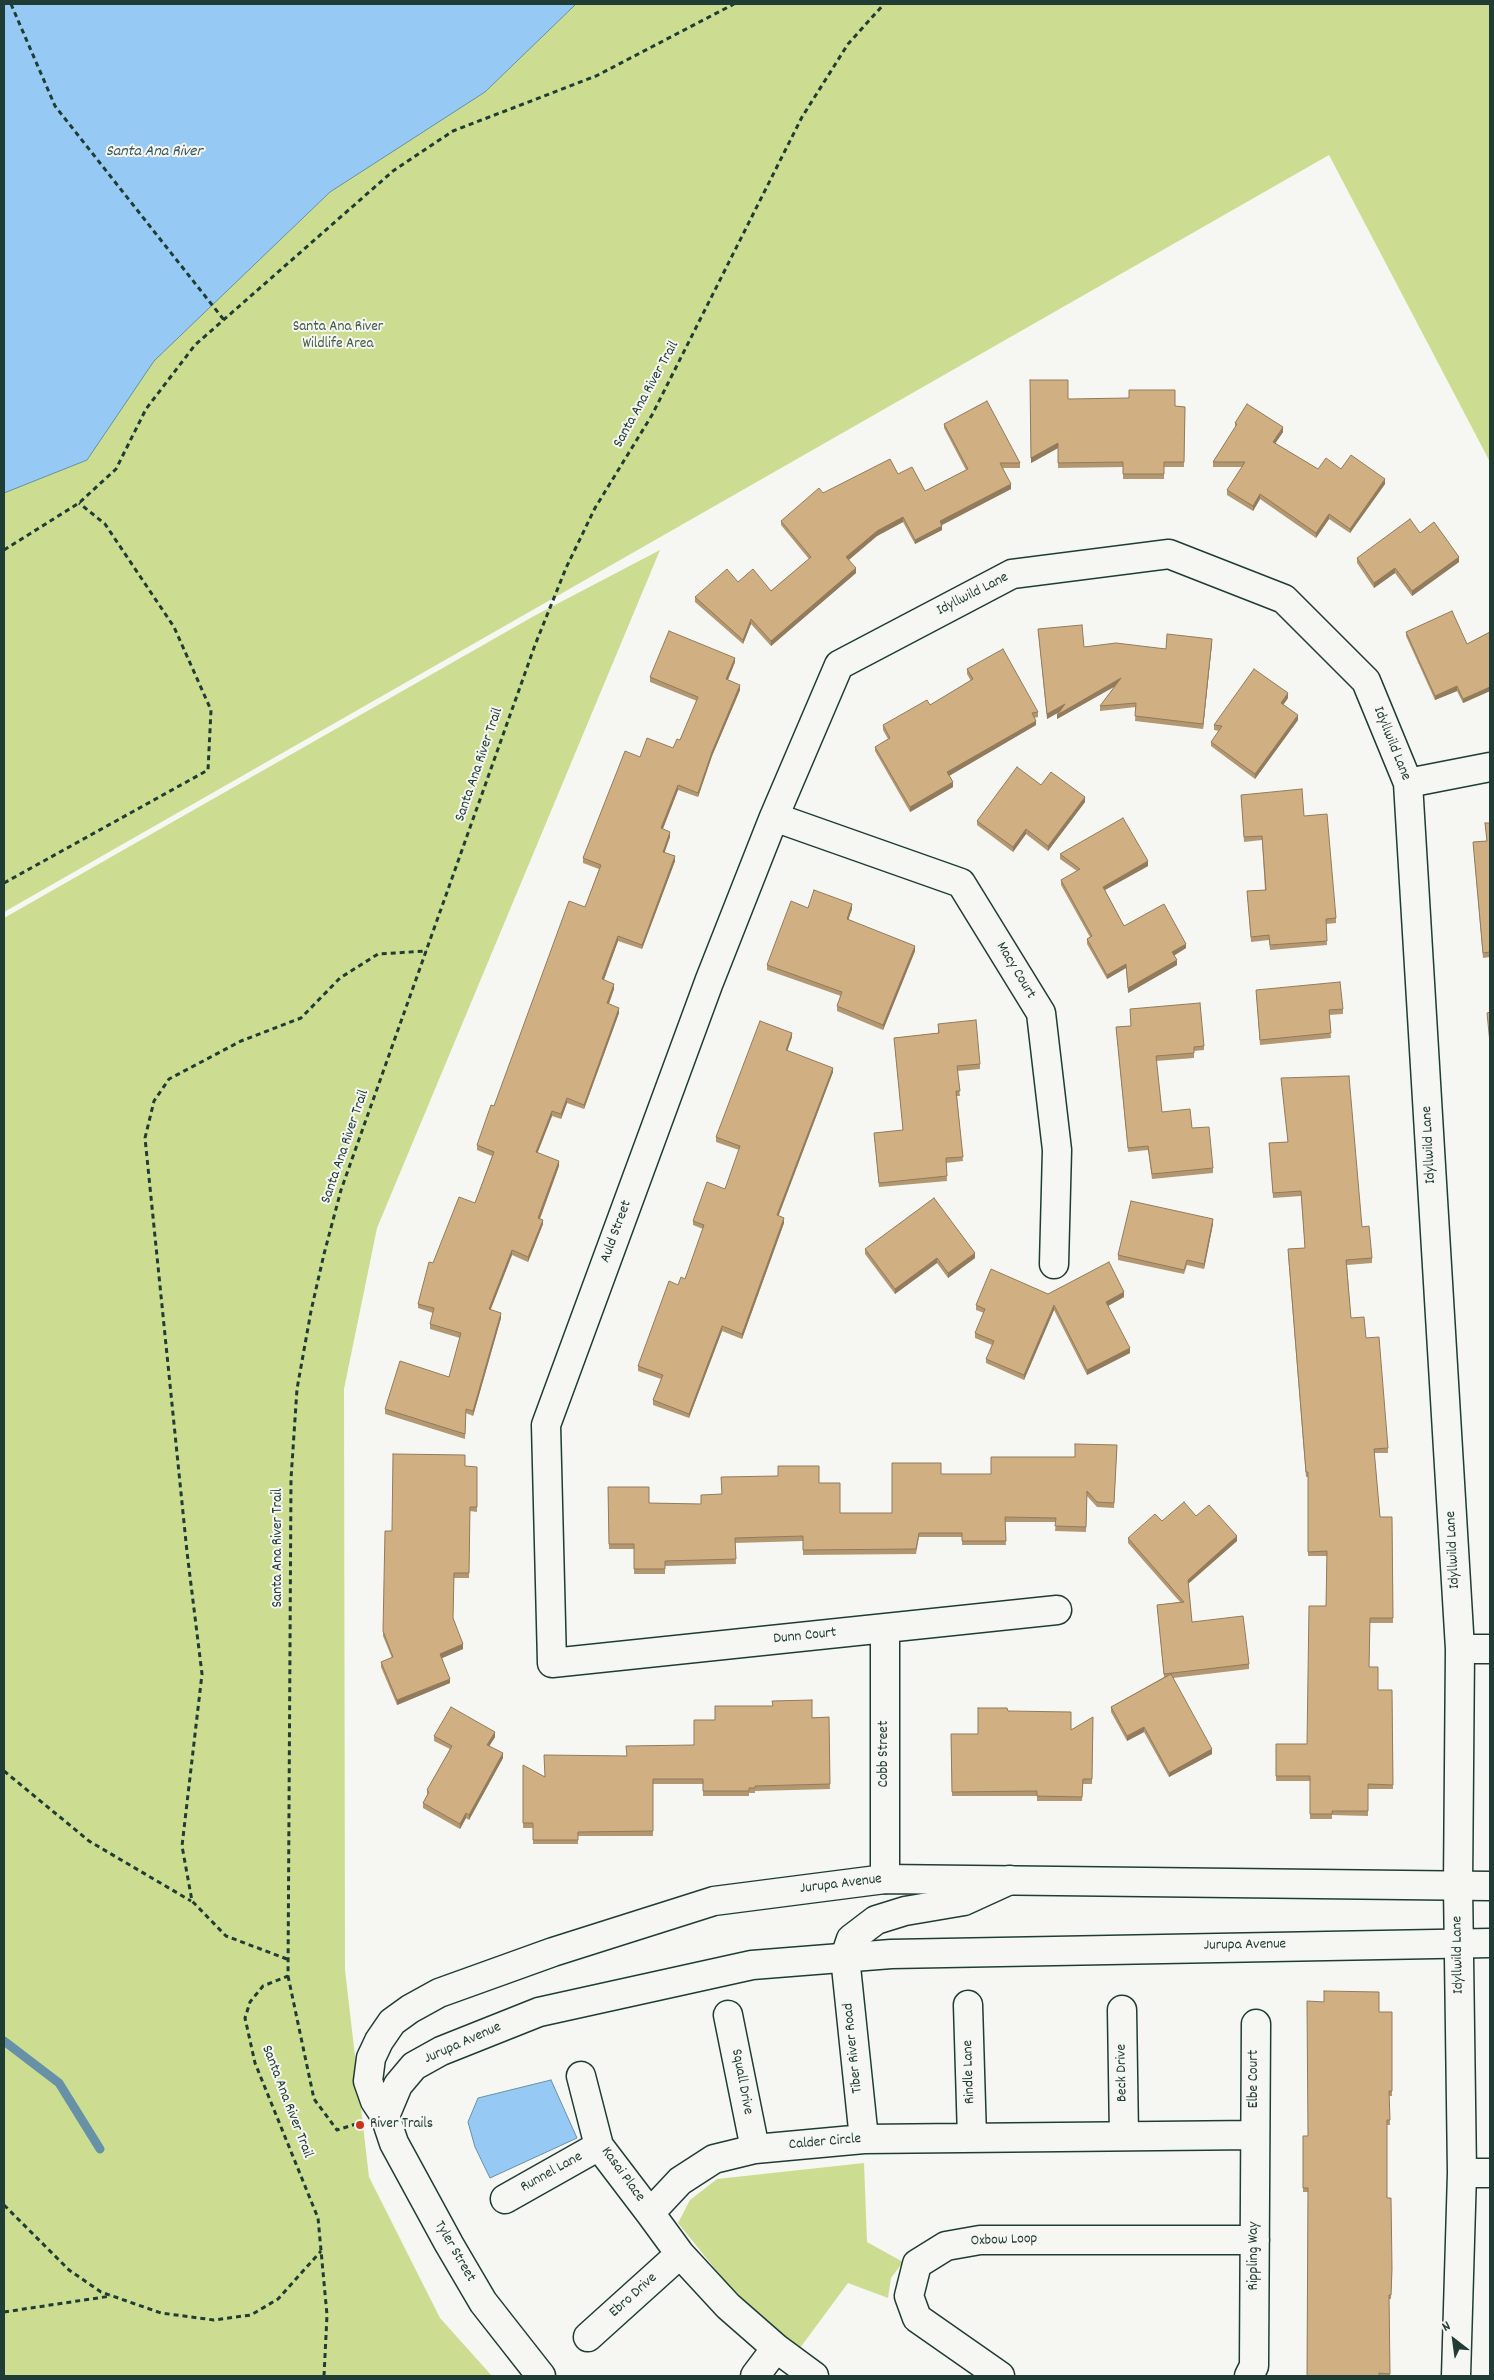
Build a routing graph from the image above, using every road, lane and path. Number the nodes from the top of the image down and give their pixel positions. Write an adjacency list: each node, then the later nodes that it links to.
1 (11, 4): 4 (path)
2 (734, 4): 4 (path)
3 (884, 4): 11 (path, Santa Ana River Trail)
4 (224, 320): 5 (path)
5 (79, 503): 6 (path); 10 (path)
6 (4, 550)
7 (1490, 767): 8 (street)
8 (1408, 783): 9 (street, Idyllwild Lane); 16 (street, Idyllwild Lane)
9 (774, 817): 12 (street, Macy Court); 17 (street, Auld Street)
10 (4, 883)
11 (427, 951): 23 (path); 27 (path, Santa Ana River Trail)
12 (1054, 1264)
13 (1057, 1610): 14 (street, Dunn Court)
14 (885, 1629): 17 (street, Dunn Court); 19 (street, Cobb Street)
15 (1490, 1649): 16 (street)
16 (1460, 1650): 21 (street, Idyllwild Lane)
17 (552, 1663)
18 (4, 1771): 23 (path)
19 (885, 1879): 20 (street, Jurupa Avenue); 34 (street, Jurupa Avenue)
20 (1010, 1880): 21 (street, Jurupa Avenue); 26 (street)
21 (1458, 1886): 22 (street, Jurupa Avenue); 24 (street, Idyllwild Lane)
22 (1490, 1886)
23 (192, 1901): 27 (path)
24 (1460, 1942): 25 (street, Jurupa Avenue); 26 (street, Jurupa Avenue); 41 (street, Idyllwild Lane)
25 (1490, 1942)
26 (845, 1957): 34 (street, Jurupa Avenue); 38 (street, Tiber River Road)
27 (288, 1959): 28 (path, Santa Ana River Trail)
28 (288, 1976): 34 (path); 47 (path, Santa Ana River Trail)
29 (968, 2005): 37 (street, Rindle Lane)
30 (1122, 2010): 36 (street, Beck Drive)
31 (728, 2015): 40 (street, Squall Drive)
32 (1256, 2024): 35 (street, Elbe Court)
33 (581, 2076): 39 (street, Kasai Place)
34 (385, 2116): 54 (street, Tyler Street)
35 (1255, 2135): 36 (street, Calder Circle); 46 (street, Rippling Way)
36 (1124, 2136): 37 (street, Calder Circle)
37 (972, 2138): 38 (street, Calder Circle)
38 (864, 2139): 40 (street, Calder Circle)
39 (600, 2146): 43 (street, Runnel Lane); 45 (street, Kasai Place)
40 (755, 2149): 45 (street, Calder Circle)
41 (1462, 2173): 42 (street); 59 (street, Idyllwild Lane)
42 (1490, 2173)
43 (505, 2199)
44 (4, 2206): 49 (path)
45 (650, 2213): 48 (street)
46 (1255, 2240): 57 (street, Oxbow Loop); 58 (street, Rippling Way)
47 (322, 2251): 49 (path); 53 (path, Santa Ana River Trail)
48 (680, 2254): 51 (street, Ebro Drive); 52 (street)
49 (111, 2296): 50 (path)
50 (4, 2312)
51 (588, 2337)
52 (776, 2348): 55 (street); 56 (street)
53 (324, 2376)
54 (541, 2376)
55 (755, 2376)
56 (814, 2376)
57 (1000, 2376)
58 (1249, 2376)
59 (1456, 2376)

